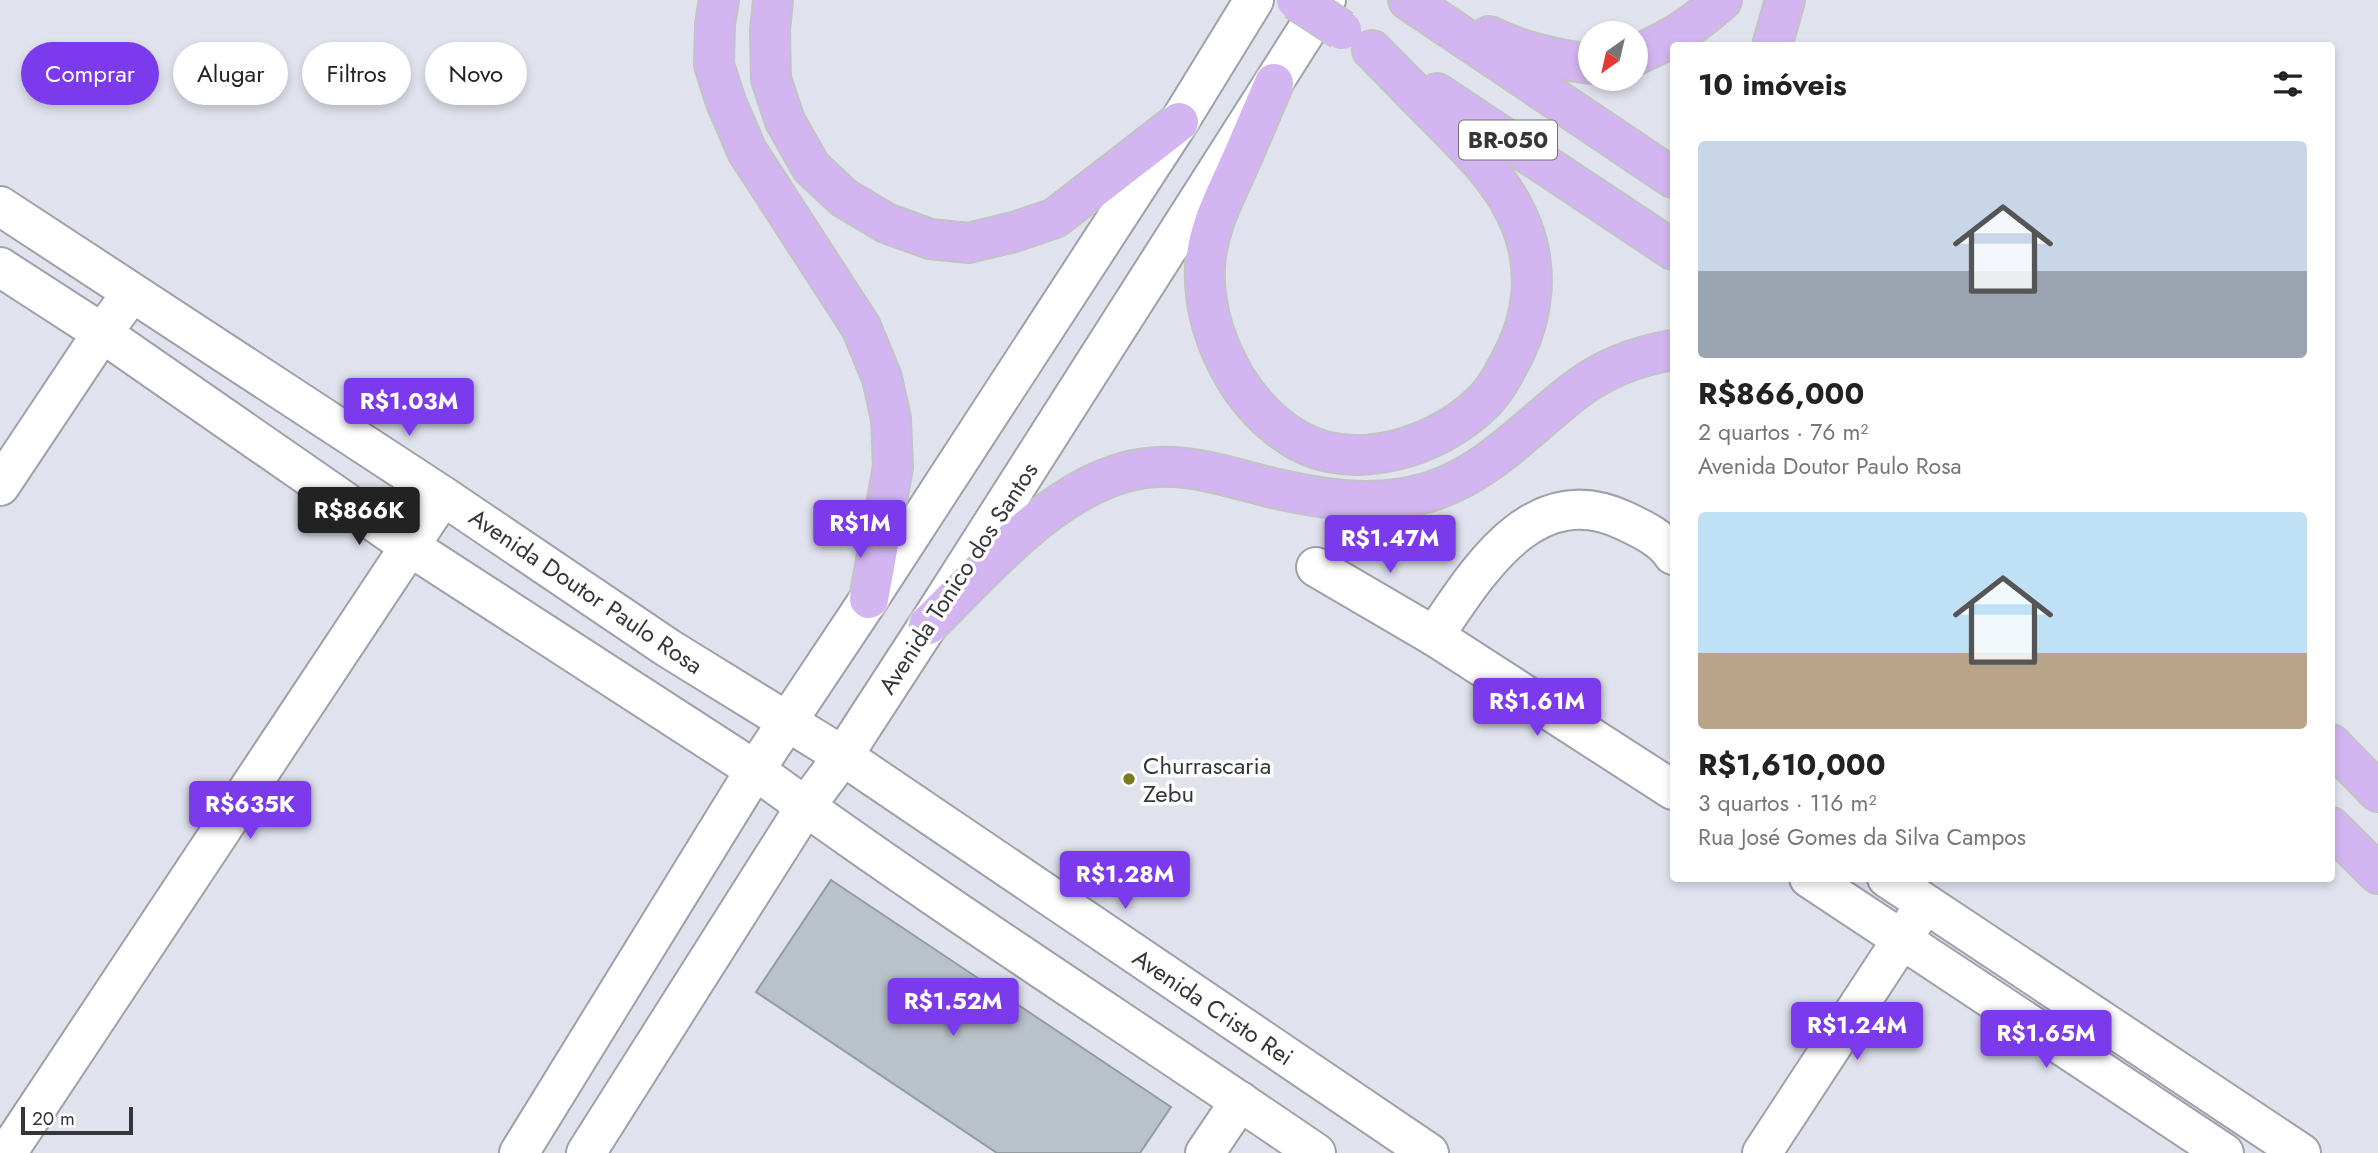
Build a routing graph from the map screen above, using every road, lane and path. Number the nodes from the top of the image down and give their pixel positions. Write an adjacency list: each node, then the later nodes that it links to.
1 (719, 0): 27 (highway)
2 (773, 0): 14 (highway)
3 (1254, 0): 14 (street)
4 (1296, 0): 9 (highway, BR-050, bridge)
5 (1408, 0): 15 (highway, BR-050)
6 (1416, 0): 12 (highway)
7 (1722, 0): 11 (highway)
8 (1785, 0): 10 (highway)
9 (1347, 27): 13 (street, Avenida Tonico dos Santos); 13 (highway); 17 (highway, BR-050)
10 (1773, 42)
11 (1648, 50)
12 (1578, 62)
13 (1274, 83): 28 (street, Avenida Tonico dos Santos)
14 (1179, 122): 27 (street)
15 (1670, 176)
16 (0, 206): 19 (street, Avenida Doutor Paulo Rosa)
17 (1670, 248)
18 (0, 267): 20 (street)
19 (132, 293): 20 (street); 23 (street, Avenida Doutor Paulo Rosa)
20 (102, 333): 22 (street); 24 (street)
21 (1670, 350): 28 (highway)
22 (0, 486)
23 (443, 496): 24 (street); 30 (street, Avenida Doutor Paulo Rosa)
24 (409, 546): 33 (street); 44 (street)
25 (1670, 550): 29 (street)
26 (1316, 567): 29 (street)
27 (870, 599): 30 (street)
28 (928, 625): 32 (street, Avenida Tonico dos Santos)
29 (1434, 636): 34 (street)
30 (788, 720): 32 (street, Avenida Cristo Rei); 33 (street)
31 (2335, 748): 35 (highway)
32 (843, 756): 36 (street, Avenida Tonico dos Santos); 49 (street, Avenida Cristo Rei)
33 (755, 770): 36 (street); 45 (street)
34 (1670, 788)
35 (2378, 792)
36 (805, 807): 43 (street); 46 (street, Avenida Tonico dos Santos)
37 (2335, 831): 38 (highway)
38 (2378, 874)
39 (1816, 882): 42 (street)
40 (1893, 882): 41 (street)
41 (1925, 904): 42 (street); 52 (street)
42 (1902, 938): 50 (street); 51 (street)
43 (1240, 1101): 47 (street); 48 (street)
44 (7, 1153)
45 (519, 1153)
46 (586, 1153)
47 (1205, 1153)
48 (1316, 1153)
49 (1429, 1153)
50 (1762, 1153)
51 (2224, 1153)
52 (2301, 1153)

